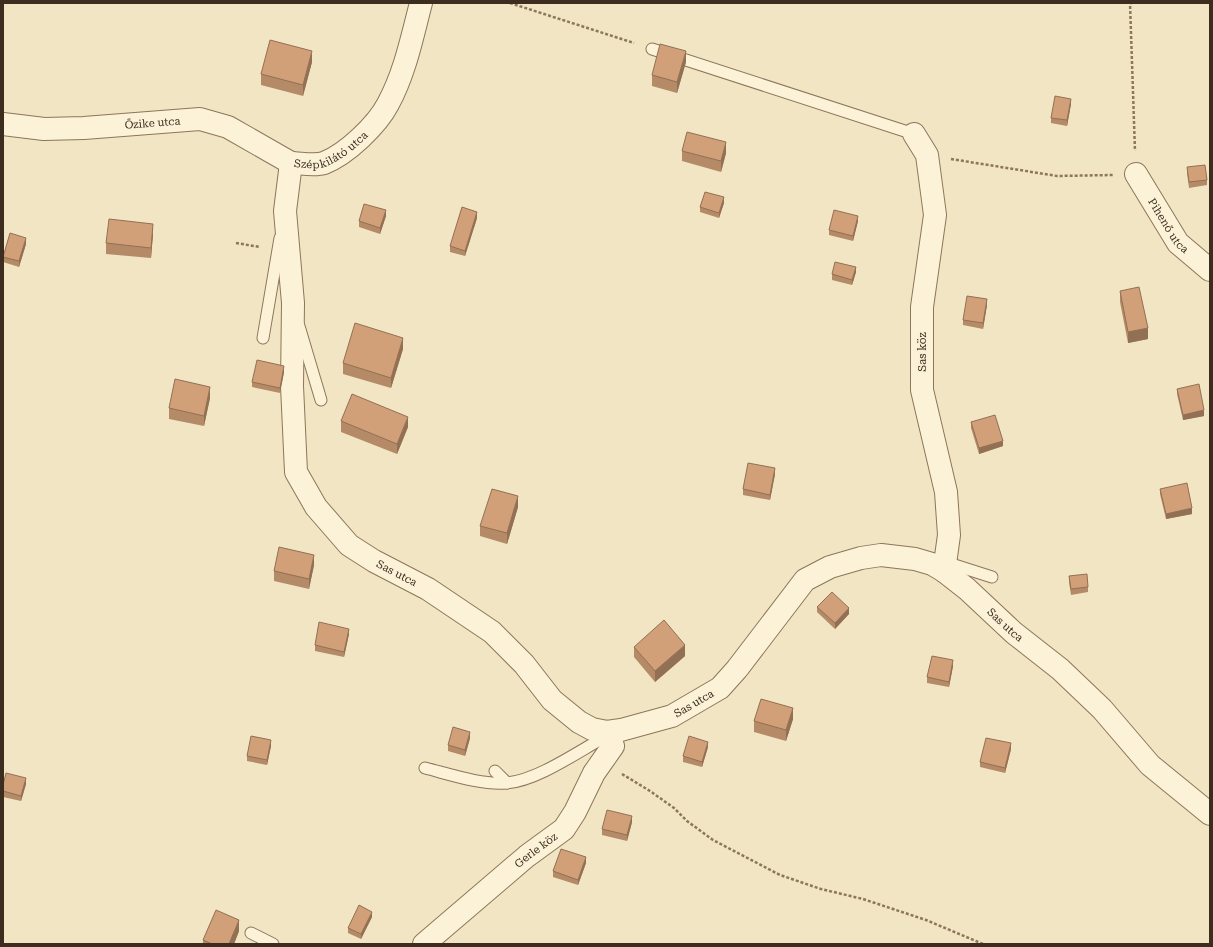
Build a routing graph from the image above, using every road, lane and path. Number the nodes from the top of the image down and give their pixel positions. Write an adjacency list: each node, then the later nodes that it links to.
1 (421, 3): 8 (street, Szépkilátó utca)
2 (510, 3): 4 (path)
3 (1131, 3): 9 (path)
4 (652, 49): 6 (lane)
5 (3, 124): 8 (street, Őzike utca)
6 (914, 134): 7 (street, Sas köz)
7 (927, 155): 9 (path); 17 (street, Sas köz)
8 (291, 163): 10 (street, Szépkilátó utca)
9 (1136, 174): 13 (street, Pihenő utca)
10 (285, 211): 12 (lane); 14 (street, Szépkilátó utca)
11 (236, 243): 12 (path)
12 (278, 250): 15 (lane)
13 (1210, 270)
14 (292, 303): 16 (lane); 19 (street, Sas utca)
15 (263, 338)
16 (321, 400)
17 (945, 567): 18 (lane); 19 (street, Sas utca); 24 (street, Sas utca)
18 (992, 577)
19 (607, 732): 20 (street, Gerle köz); 23 (lane)
20 (602, 763): 27 (street, Gerle köz); 28 (path)
21 (425, 768): 23 (lane)
22 (495, 771): 23 (lane)
23 (507, 783)
24 (1210, 814)
25 (251, 933): 26 (lane)
26 (273, 944)
27 (424, 944)
28 (984, 944)

